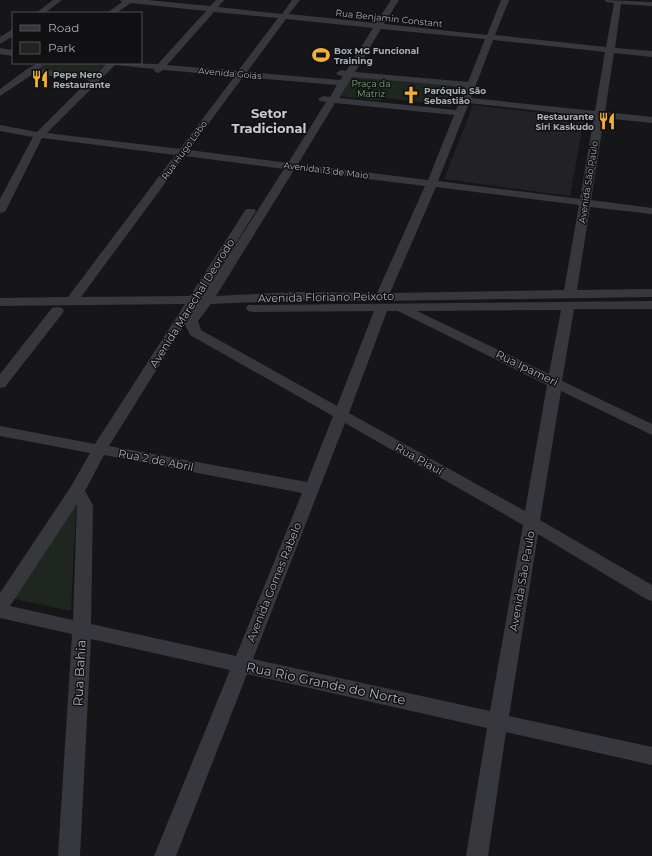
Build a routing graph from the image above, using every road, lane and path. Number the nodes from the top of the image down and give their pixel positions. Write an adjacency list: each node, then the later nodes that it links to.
1 (58, 0): 11 (street)
2 (132, 0): 10 (street, Rua Benjamin Constant); 12 (street); 13 (street)
3 (220, 0): 10 (street)
4 (296, 0): 14 (street, Rua Hugo Lobo)
5 (387, 0): 15 (street, Avenida Marechal Deorodo)
6 (395, 0): 15 (street, Avenida Marechal Deorodo)
7 (505, 0): 17 (street, Avenida Gomes Rabelo)
8 (615, 0): 9 (street); 19 (street, Avenida São Paulo)
9 (652, 4)
10 (211, 10): 14 (street, Rua Benjamin Constant); 25 (street)
11 (41, 12)
12 (113, 12)
13 (122, 12)
14 (283, 18): 15 (street, Rua Benjamin Constant); 27 (street, Rua Hugo Lobo)
15 (374, 27): 17 (street, Rua Benjamin Constant); 29 (street, Avenida Marechal Deorodo)
16 (12, 33): 18 (street)
17 (489, 38): 19 (street, Rua Benjamin Constant); 30 (street, Avenida Gomes Rabelo)
18 (0, 41)
19 (610, 50): 22 (street, Rua Benjamin Constant); 35 (street, Avenida São Paulo)
20 (0, 51): 21 (street)
21 (12, 53)
22 (652, 54)
23 (40, 64): 26 (street)
24 (113, 64): 25 (street, Avenida Goiás); 28 (street)
25 (160, 68): 27 (street, Avenida Goiás)
26 (30, 71): 28 (street); 31 (street)
27 (238, 76): 29 (street, Avenida Goiás); 39 (street, Rua Hugo Lobo)
28 (96, 78): 38 (street)
29 (339, 80): 30 (street, Avenida Goiás); 32 (street, Avenida Marechal Deorodo)
30 (471, 85): 33 (street, Avenida Gomes Rabelo)
31 (0, 93)
32 (327, 100): 34 (street); 40 (street, Avenida Marechal Deorodo)
33 (465, 100): 34 (street, Avenida Gomes Rabelo); 35 (street)
34 (460, 113): 41 (street, Avenida Gomes Rabelo)
35 (599, 114): 36 (street); 42 (street, Avenida São Paulo)
36 (652, 120)
37 (0, 128): 38 (street, Avenida 13 de Maio)
38 (39, 135): 39 (street, Avenida 13 de Maio); 43 (street)
39 (182, 152): 40 (street, Avenida 13 de Maio); 47 (street, Rua Hugo Lobo)
40 (285, 165): 41 (street, Avenida 13 de Maio); 54 (street, Avenida Marechal Deorodo)
41 (432, 183): 42 (street, Avenida 13 de Maio); 50 (street, Avenida Gomes Rabelo)
42 (584, 202): 44 (street, Avenida 13 de Maio); 46 (street, Avenida São Paulo)
43 (0, 210)
44 (652, 211)
45 (652, 293): 46 (street, Avenida Floriano Peixoto)
46 (569, 300): 48 (street, Avenida Floriano Peixoto); 51 (street, Avenida Floriano Peixoto); 57 (street, Avenida São Paulo)
47 (72, 301): 52 (street, Avenida Floriano Peixoto); 54 (street, Avenida Floriano Peixoto)
48 (471, 301): 50 (street, Avenida Floriano Peixoto); 53 (street, Avenida Floriano Peixoto)
49 (0, 302): 52 (street, Avenida Floriano Peixoto)
50 (382, 302): 53 (street, Avenida Floriano Peixoto); 54 (street, Avenida Floriano Peixoto); 59 (street, Avenida Gomes Rabelo)
51 (652, 305)
52 (22, 306): 55 (street, Avenida Floriano Peixoto); 56 (street, Avenida Floriano Peixoto)
53 (401, 307): 57 (street, Rua Ipameri)
54 (196, 308): 56 (street, Avenida Floriano Peixoto); 59 (street, Rua Piauí); 62 (street, Avenida Marechal Deorodo)
55 (0, 311)
56 (58, 311): 58 (street)
57 (555, 382): 60 (street, Rua Ipameri); 65 (street, Avenida São Paulo)
58 (0, 384)
59 (340, 414): 63 (street, Avenida Gomes Rabelo); 65 (street, Rua Piauí)
60 (652, 430)
61 (0, 431): 62 (street, Rua 2 de Abril)
62 (99, 450): 63 (street, Rua 2 de Abril); 64 (street, Avenida Marechal Deorodo)
63 (312, 489): 70 (street, Avenida Gomes Rabelo)
64 (77, 491): 67 (street, Avenida Marechal Deorodo); 69 (street, Rua Bahia)
65 (532, 522): 66 (street, Rua Piauí); 71 (street, Avenida São Paulo)
66 (652, 594)
67 (0, 607)
68 (0, 611): 69 (street, Rua Rio Grande do Norte)
69 (82, 629): 70 (street, Rua Rio Grande do Norte); 73 (street, Rua Bahia)
70 (241, 664): 71 (street, Rua Rio Grande do Norte); 74 (street, Avenida Gomes Rabelo)
71 (498, 721): 72 (street, Rua Rio Grande do Norte); 75 (street, Avenida São Paulo)
72 (652, 756)
73 (69, 856)
74 (165, 856)
75 (477, 856)

